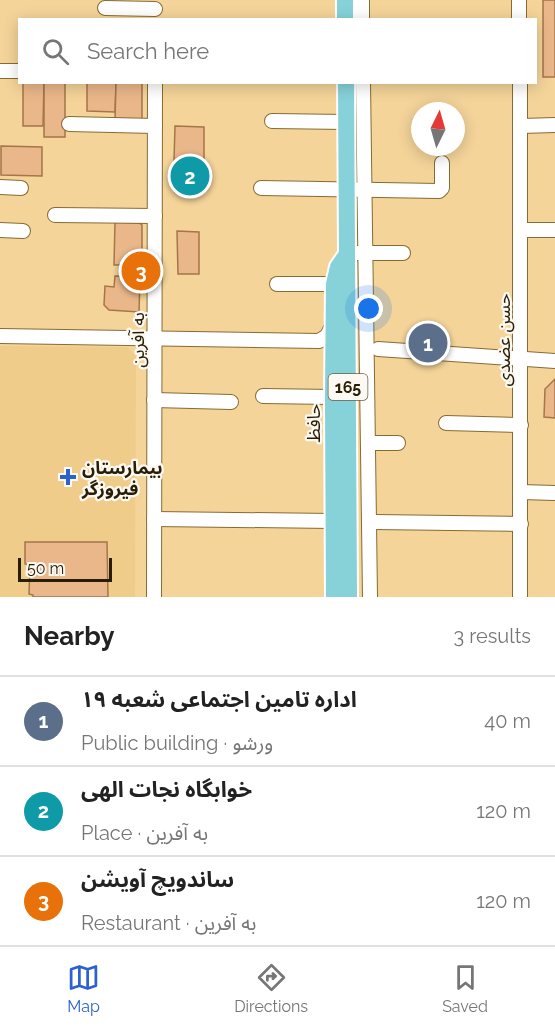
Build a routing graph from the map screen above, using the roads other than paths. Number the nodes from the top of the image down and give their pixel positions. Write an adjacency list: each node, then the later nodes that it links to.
1 (345, 0): 6 (main road)
2 (362, 0): 7 (street)
3 (519, 0): 8 (street)
4 (105, 8): 5 (street)
5 (155, 10)
6 (345, 18)
7 (362, 18)
8 (519, 18)
9 (0, 71): 10 (street)
10 (18, 71)
11 (155, 84): 18 (street, به آفرین)
12 (346, 84): 16 (main road, حافظ / 165)
13 (363, 84): 26 (street)
14 (520, 84): 19 (street, حسن عضدی)
15 (272, 121): 16 (street)
16 (346, 122): 25 (main road, حافظ / 165)
17 (69, 124): 18 (street)
18 (155, 126): 28 (street, به آفرین)
19 (521, 126): 20 (street); 30 (street, حسن عضدی)
20 (555, 126)
21 (442, 163): 26 (street)
22 (0, 187): 23 (street)
23 (21, 188)
24 (261, 188): 25 (street)
25 (347, 189): 26 (street); 33 (main road, حافظ / 165)
26 (364, 189): 34 (street)
27 (55, 215): 28 (street)
28 (155, 216): 40 (street, به آفرین)
29 (0, 230): 32 (street)
30 (520, 230): 31 (street); 42 (street, حسن عضدی)
31 (555, 230)
32 (23, 231)
33 (348, 253): 34 (street); 37 (main road, حافظ / 165); 55 (main road, حافظ / 165)
34 (365, 253): 35 (street); 50 (street)
35 (403, 253)
36 (277, 284): 37 (street)
37 (334, 284): 38 (main road, حافظ / 165)
38 (334, 322): 40 (street); 45 (main road, حافظ / 165)
39 (0, 336): 40 (street)
40 (155, 340): 46 (street, به آفرین)
41 (378, 350): 42 (street)
42 (520, 359): 43 (street); 49 (street, حسن عضدی)
43 (555, 361)
44 (263, 396): 45 (street)
45 (333, 398): 55 (main road, حافظ / 165)
46 (154, 400): 47 (street); 54 (street, به آفرین)
47 (231, 402)
48 (446, 423): 49 (street)
49 (521, 424): 52 (street, حسن عضدی)
50 (368, 443): 51 (street); 61 (street)
51 (398, 443)
52 (522, 492): 53 (street); 57 (street, حسن عضدی)
53 (555, 493)
54 (154, 519): 55 (street); 58 (street, به آفرین)
55 (341, 520): 59 (main road, حافظ / 165); 60 (main road, 165)
56 (374, 522): 57 (street)
57 (521, 524): 62 (street, حسن عضدی)
58 (154, 597)
59 (334, 597)
60 (349, 597)
61 (370, 597)
62 (520, 597)

